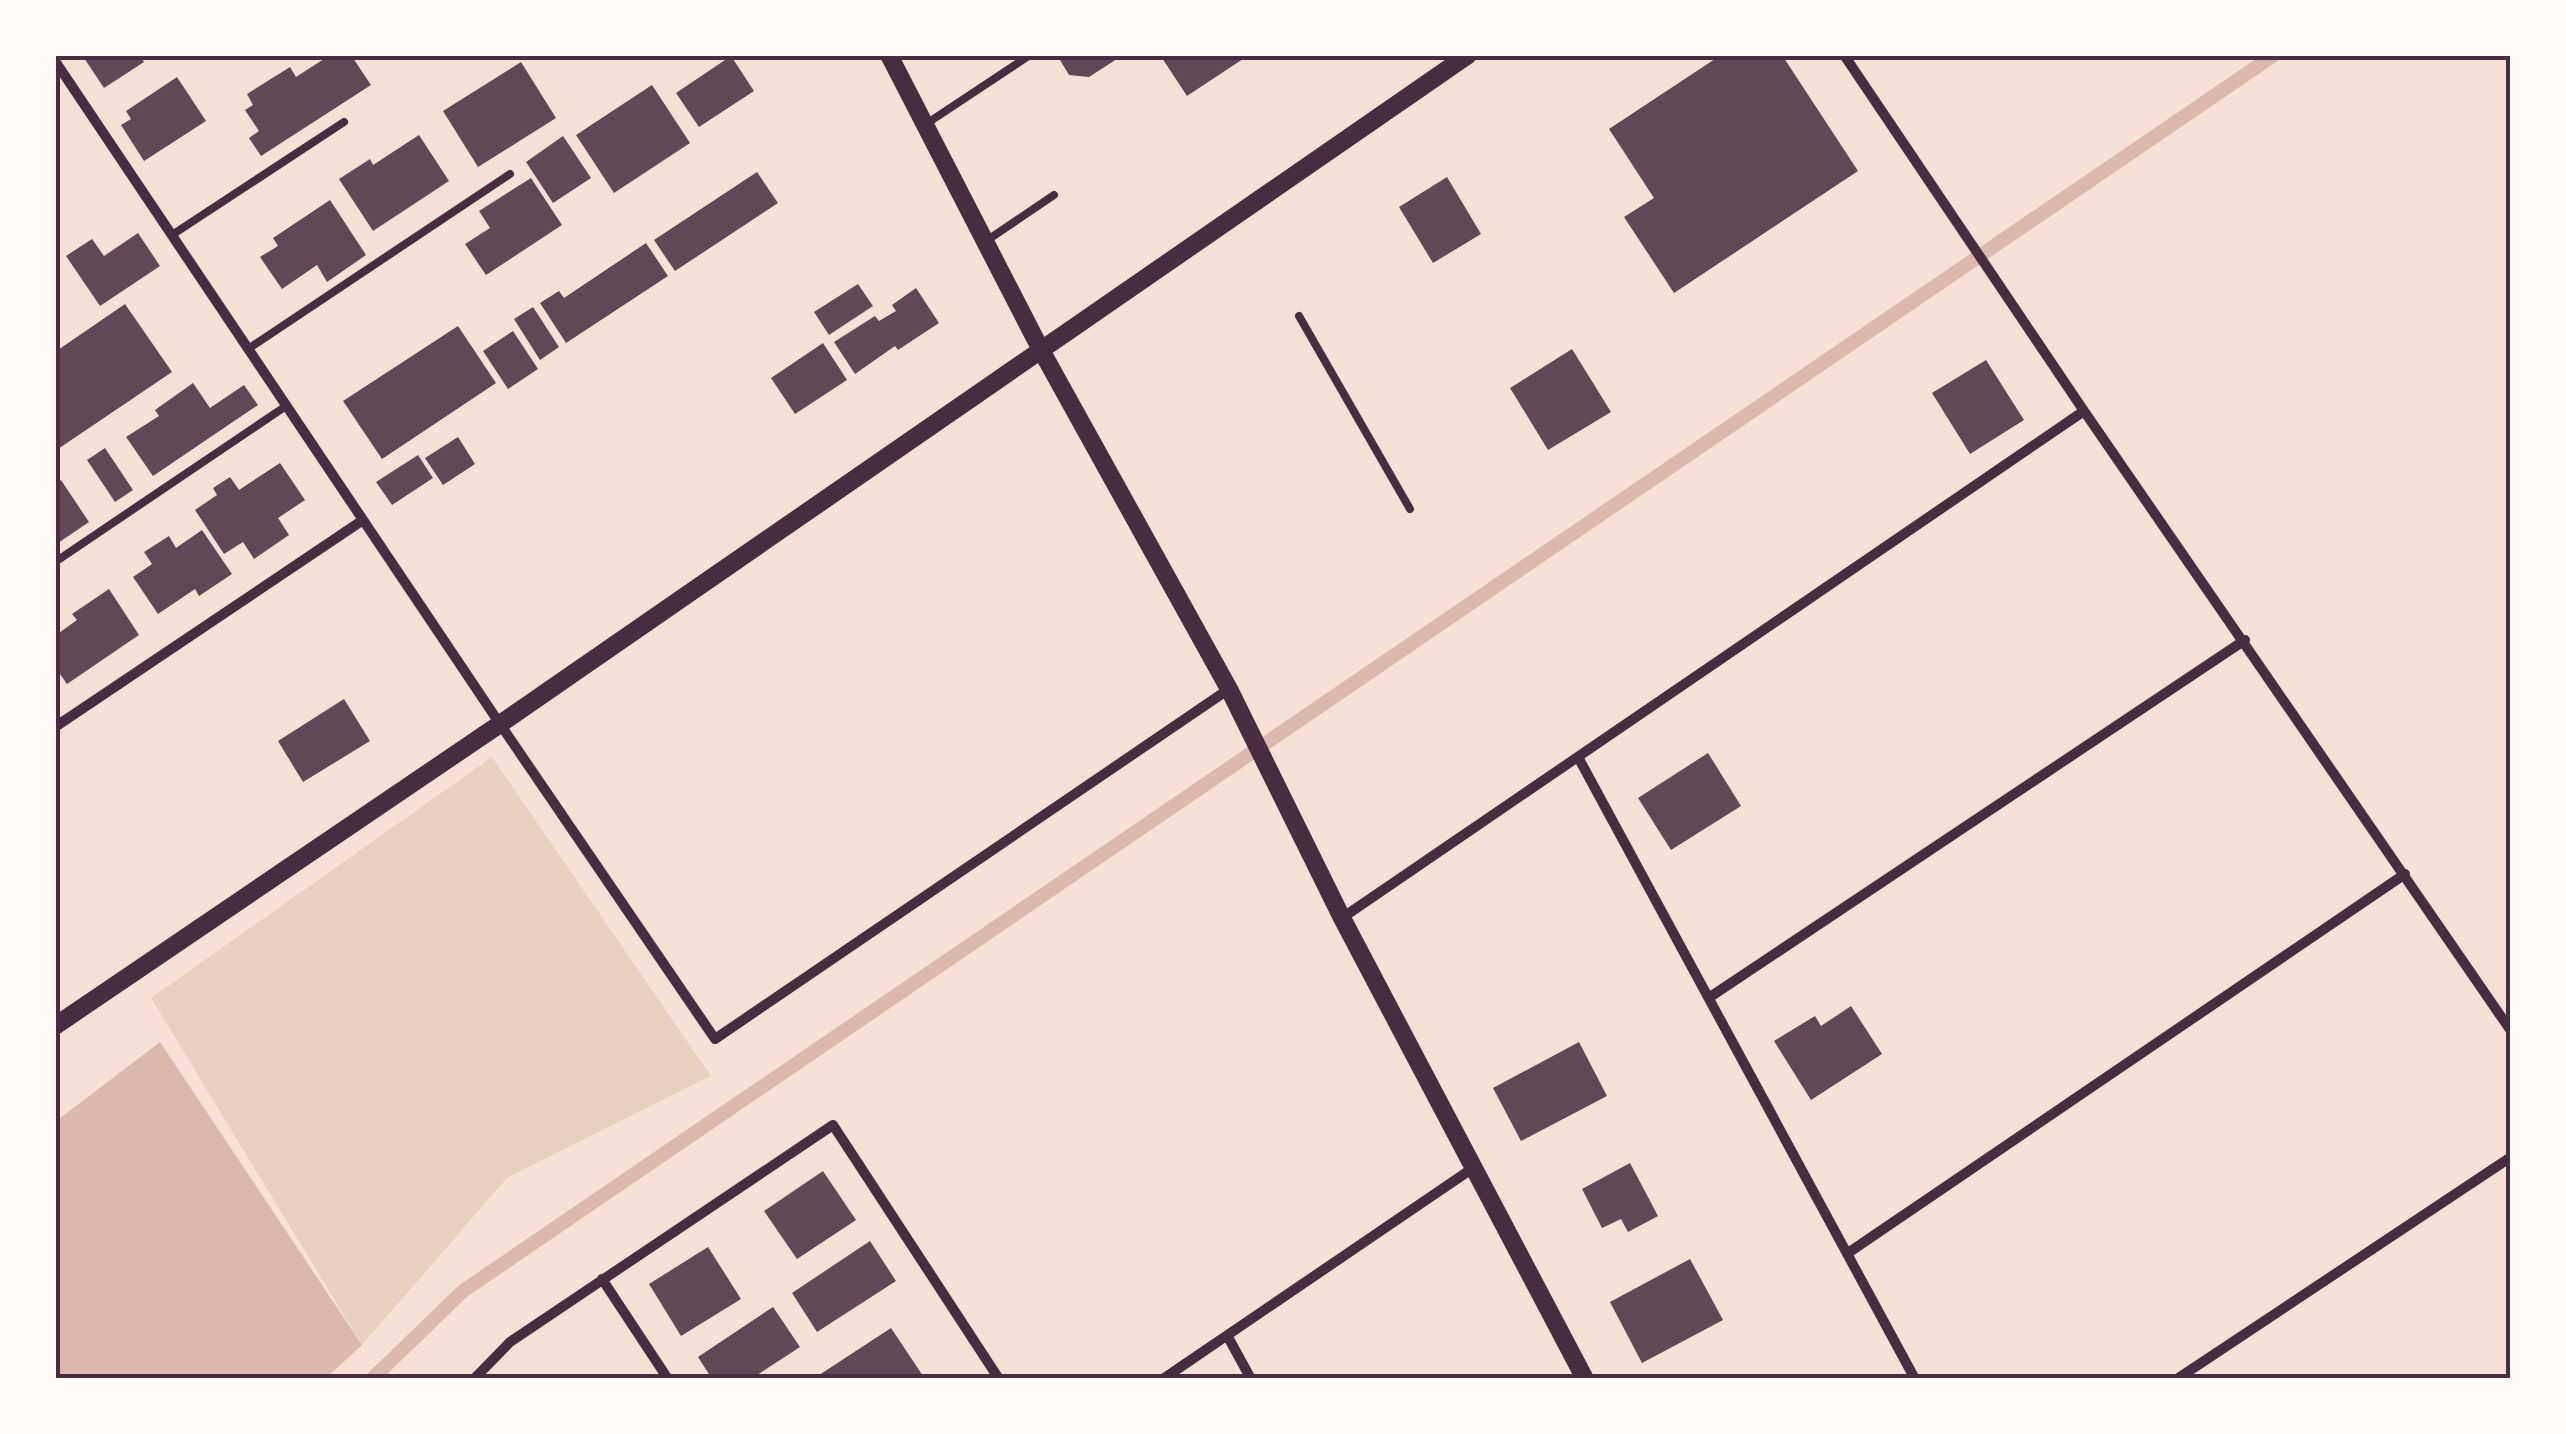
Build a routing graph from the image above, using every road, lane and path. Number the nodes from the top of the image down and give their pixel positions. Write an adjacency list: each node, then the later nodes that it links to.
1 (889, 55): 7 (street)
2 (1030, 55): 7 (lane)
3 (1468, 55): 14 (street)
4 (1844, 55): 16 (street)
5 (55, 61): 10 (street)
6 (344, 122): 10 (lane)
7 (926, 124): 11 (street)
8 (510, 174): 13 (lane)
9 (1054, 195): 11 (lane)
10 (172, 234): 13 (street)
11 (986, 241): 14 (street)
12 (1299, 316): 17 (lane)
13 (248, 349): 15 (street)
14 (1041, 350): 21 (street); 22 (street)
15 (286, 406): 18 (street); 19 (lane)
16 (2084, 412): 20 (street); 24 (street)
17 (1410, 509)
18 (363, 520): 22 (street); 23 (street)
19 (55, 562)
20 (2245, 640): 25 (street); 27 (street)
21 (1228, 689): 22 (street); 26 (street)
22 (500, 724): 28 (street)
23 (55, 727)
24 (1578, 756): 26 (street); 27 (street)
25 (2405, 874): 29 (street); 32 (street)
26 (1342, 918): 31 (street)
27 (1710, 997): 32 (street)
28 (55, 1026)
29 (2511, 1030)
30 (2511, 1156): 42 (street)
31 (1473, 1168): 34 (street); 40 (street)
32 (1848, 1253): 41 (street)
33 (602, 1279): 35 (street); 36 (street); 37 (street)
34 (1228, 1336): 38 (street); 39 (street)
35 (474, 1379)
36 (668, 1379)
37 (999, 1379)
38 (1163, 1379)
39 (1251, 1379)
40 (1585, 1379)
41 (1915, 1379)
42 (2177, 1379)

